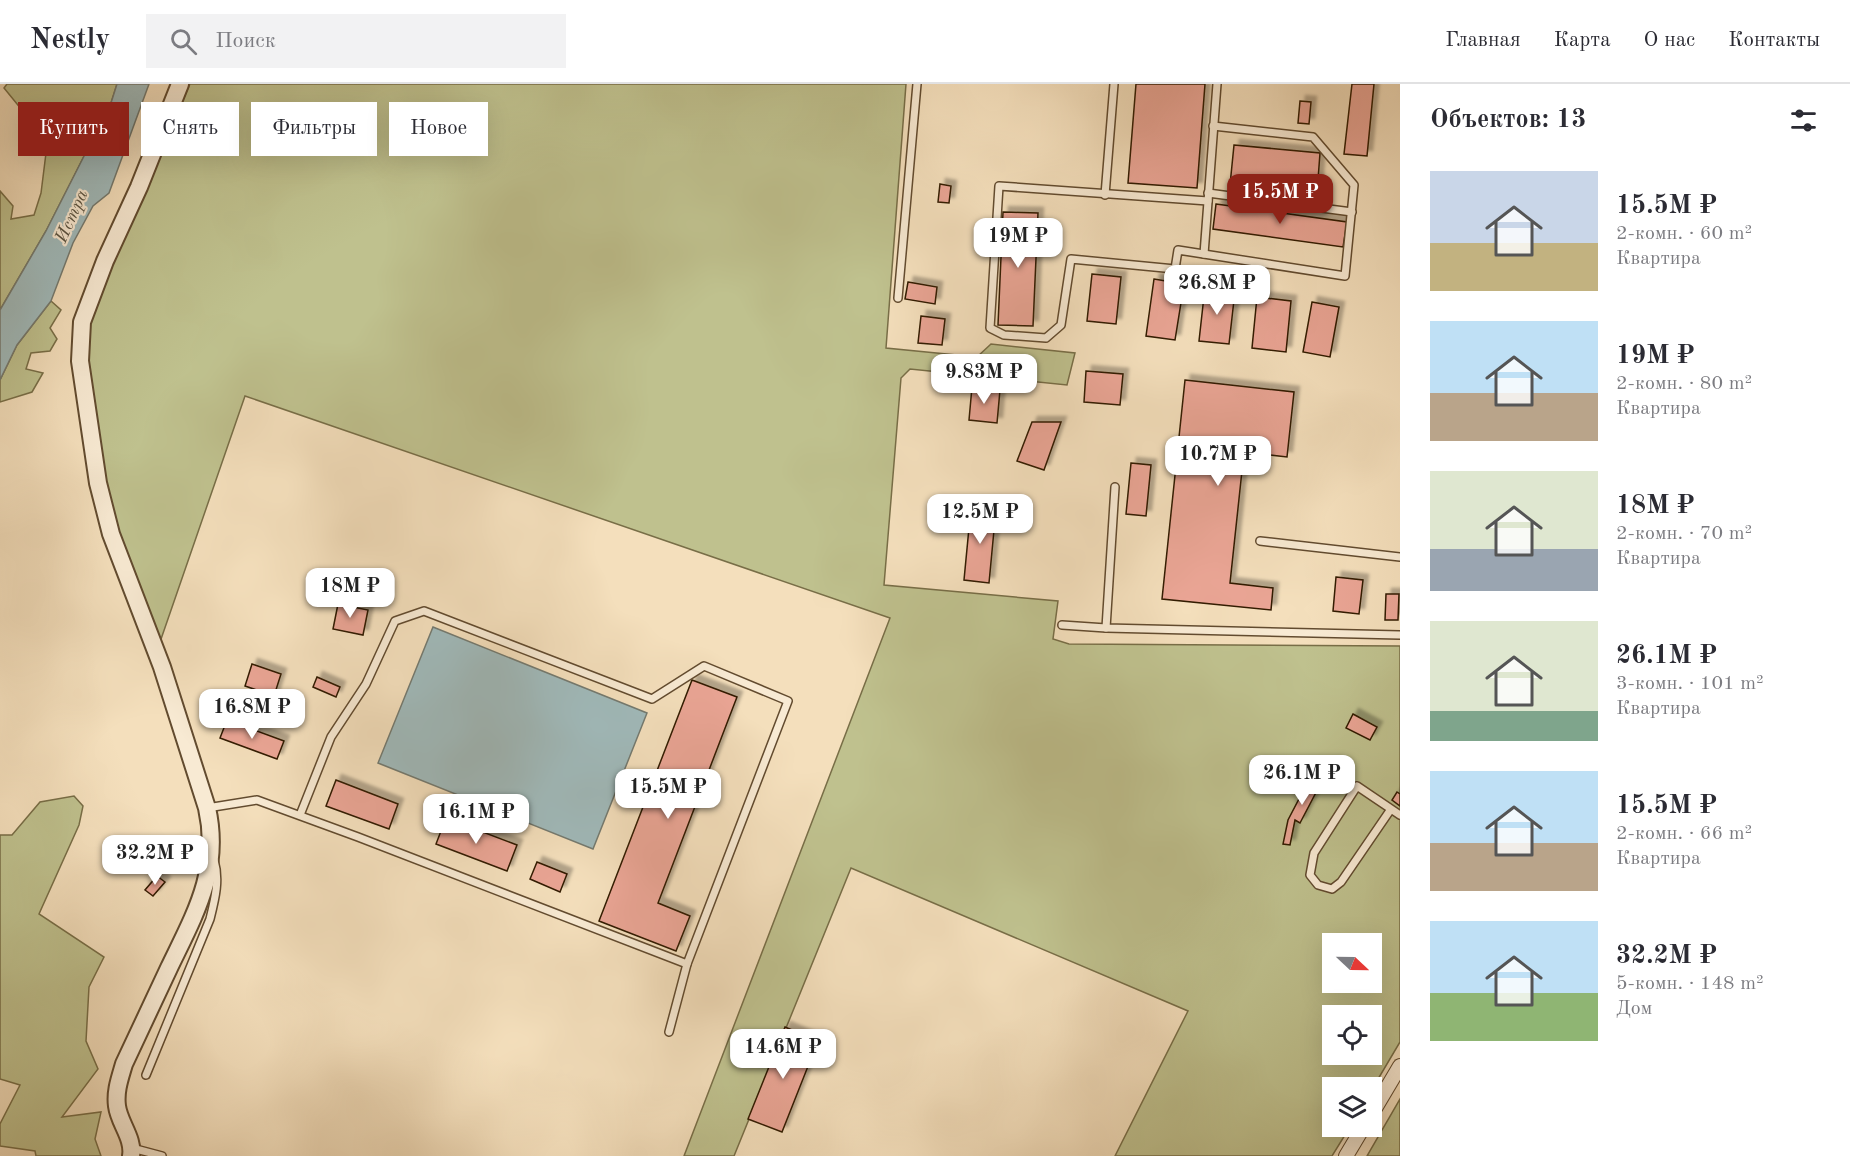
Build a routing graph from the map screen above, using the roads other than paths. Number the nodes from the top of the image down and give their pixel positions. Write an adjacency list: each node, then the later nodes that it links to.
1 (180, 84): 17 (street)
2 (918, 84): 10 (lane)
3 (1114, 84): 6 (lane)
4 (1216, 84): 5 (lane)
5 (1213, 126): 7 (lane); 8 (lane)
6 (1105, 195): 7 (lane); 9 (lane)
7 (1208, 197): 8 (lane); 9 (lane)
8 (1352, 212): 9 (lane)
9 (1204, 254)
10 (898, 298)
11 (1115, 487): 15 (lane)
12 (1260, 541): 13 (lane)
13 (1400, 557)
14 (1062, 625): 15 (lane)
15 (1106, 628): 16 (lane)
16 (1400, 635)
17 (207, 808): 19 (lane); 21 (street)
18 (1391, 809): 18 (lane); 20 (lane)
19 (300, 815): 22 (lane); 22 (lane)
20 (1400, 815)
21 (212, 852): 25 (lane); 28 (street)
22 (687, 964): 23 (lane)
23 (669, 1032)
24 (1400, 1066): 26 (street)
25 (146, 1075)
26 (1382, 1096)
27 (1357, 1137): 30 (street)
28 (132, 1152): 29 (lane)
29 (162, 1156)
30 (1346, 1156)

